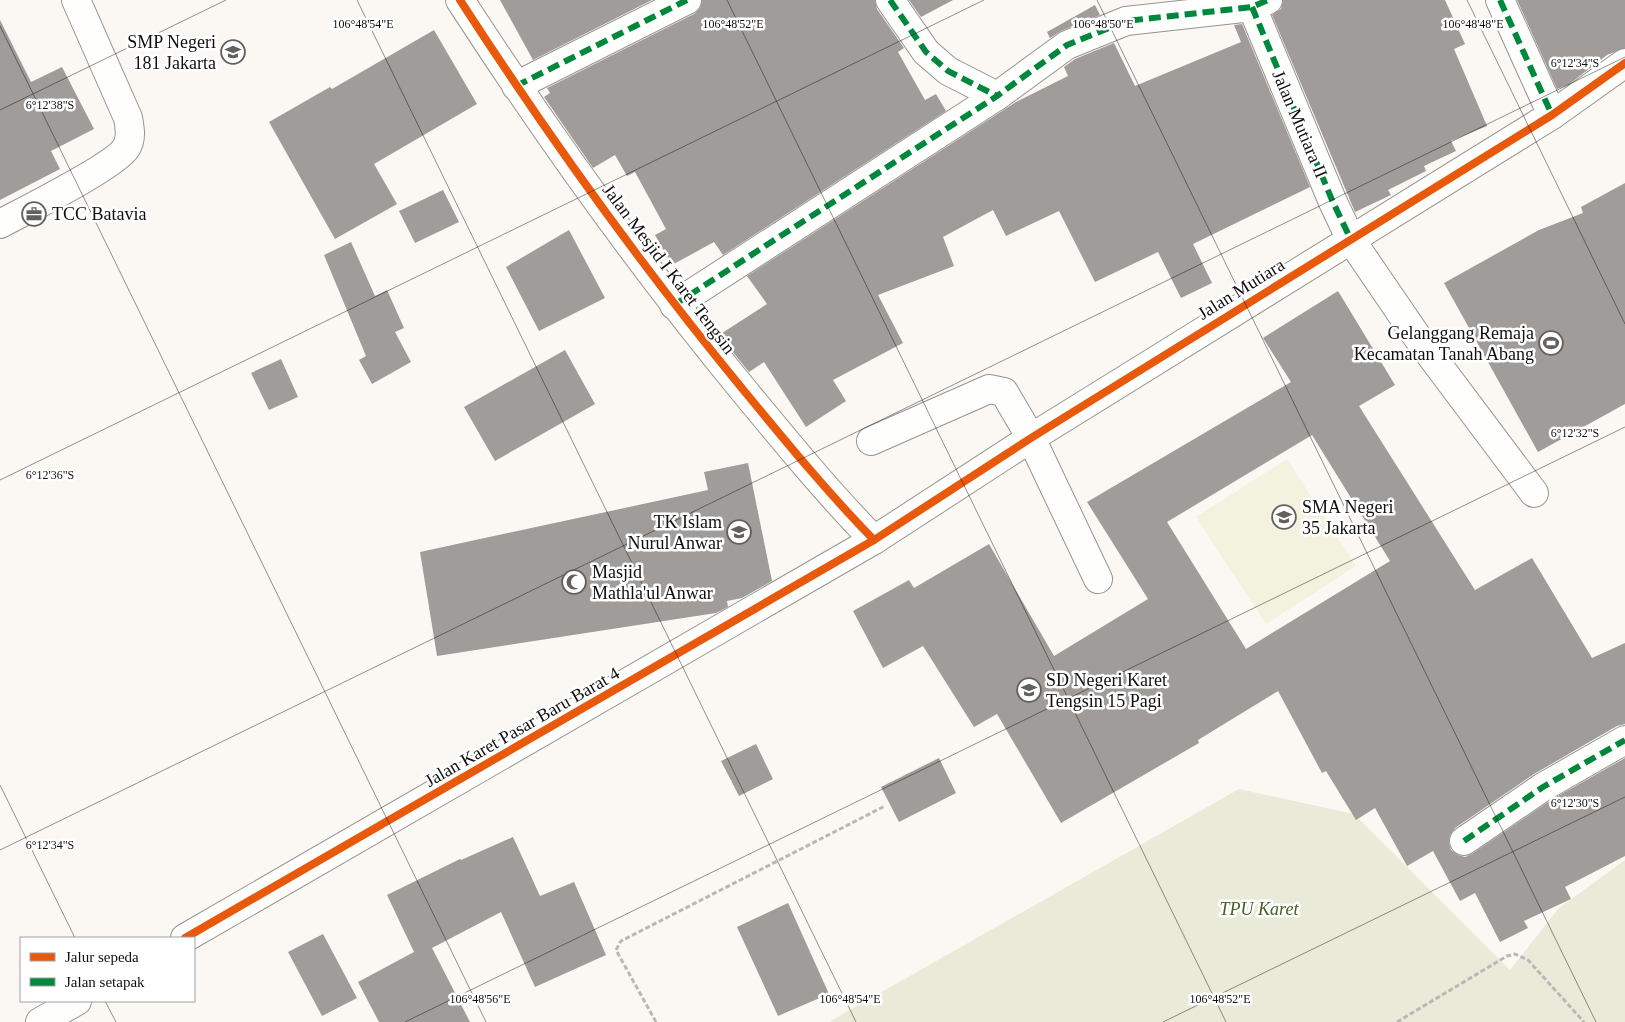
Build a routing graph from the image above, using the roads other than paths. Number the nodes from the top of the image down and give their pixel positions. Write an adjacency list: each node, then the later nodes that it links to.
1 (76, 0): 11 (street)
2 (460, 0): 8 (street, Jalan Mesjid I Karet Tengsin)
3 (687, 0): 8 (street)
4 (890, 0): 9 (street)
5 (1500, 0): 10 (street)
6 (1260, 3): 9 (street); 12 (street, Jalan Mutiara II)
7 (1625, 63): 10 (street, Jalan Mutiara)
8 (516, 86): 13 (street, Jalan Mesjid I Karet Tengsin)
9 (997, 96): 13 (street)
10 (1552, 115): 12 (street, Jalan Mutiara)
11 (0, 224)
12 (1351, 240): 14 (street, Jalan Mutiara); 16 (street, Jalan Mutiara II)
13 (674, 305): 17 (street, Jalan Mesjid I Karet Tengsin)
14 (1031, 438): 15 (street); 17 (street, Jalan Mutiara); 18 (street)
15 (871, 441)
16 (1534, 493)
17 (874, 540): 21 (street, Jalan Karet Pasar Baru Barat 4)
18 (1098, 579)
19 (1625, 740): 20 (street)
20 (1464, 841)
21 (187, 937)
22 (75, 1002): 23 (street)
23 (40, 1022)

